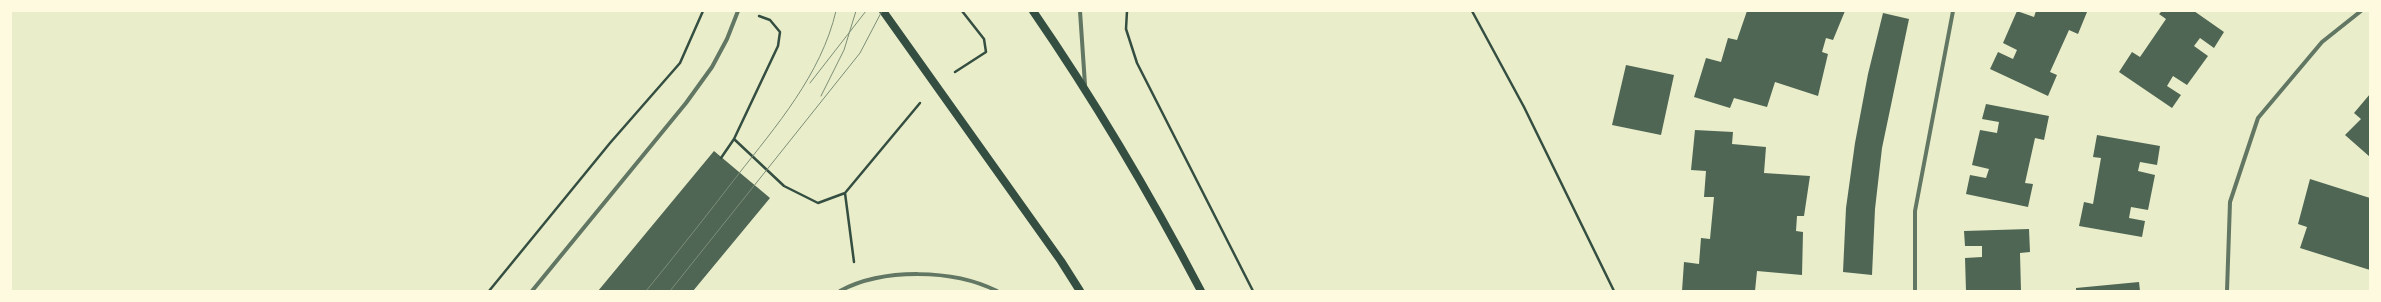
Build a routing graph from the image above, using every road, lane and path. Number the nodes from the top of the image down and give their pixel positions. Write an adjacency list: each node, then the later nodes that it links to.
1 (703, 11): 18 (path)
2 (738, 11): 19 (street)
3 (884, 11): 12 (main road)
4 (962, 11): 12 (path)
5 (1033, 11): 13 (main road)
6 (1080, 11): 13 (street)
7 (1127, 11): 24 (path)
8 (1472, 11): 25 (path)
9 (1953, 11): 26 (street)
10 (2361, 11): 27 (street)
11 (757, 15): 14 (path)
12 (935, 85): 16 (path); 22 (main road)
13 (1085, 90): 23 (main road)
14 (734, 139): 15 (path); 16 (path)
15 (721, 158)
16 (845, 193): 17 (path)
17 (856, 282): 20 (street); 21 (street)
18 (489, 291)
19 (532, 291)
20 (840, 291)
21 (997, 291)
22 (1080, 291)
23 (1201, 291)
24 (1253, 291)
25 (1614, 291)
26 (1915, 291)
27 (2227, 291)

